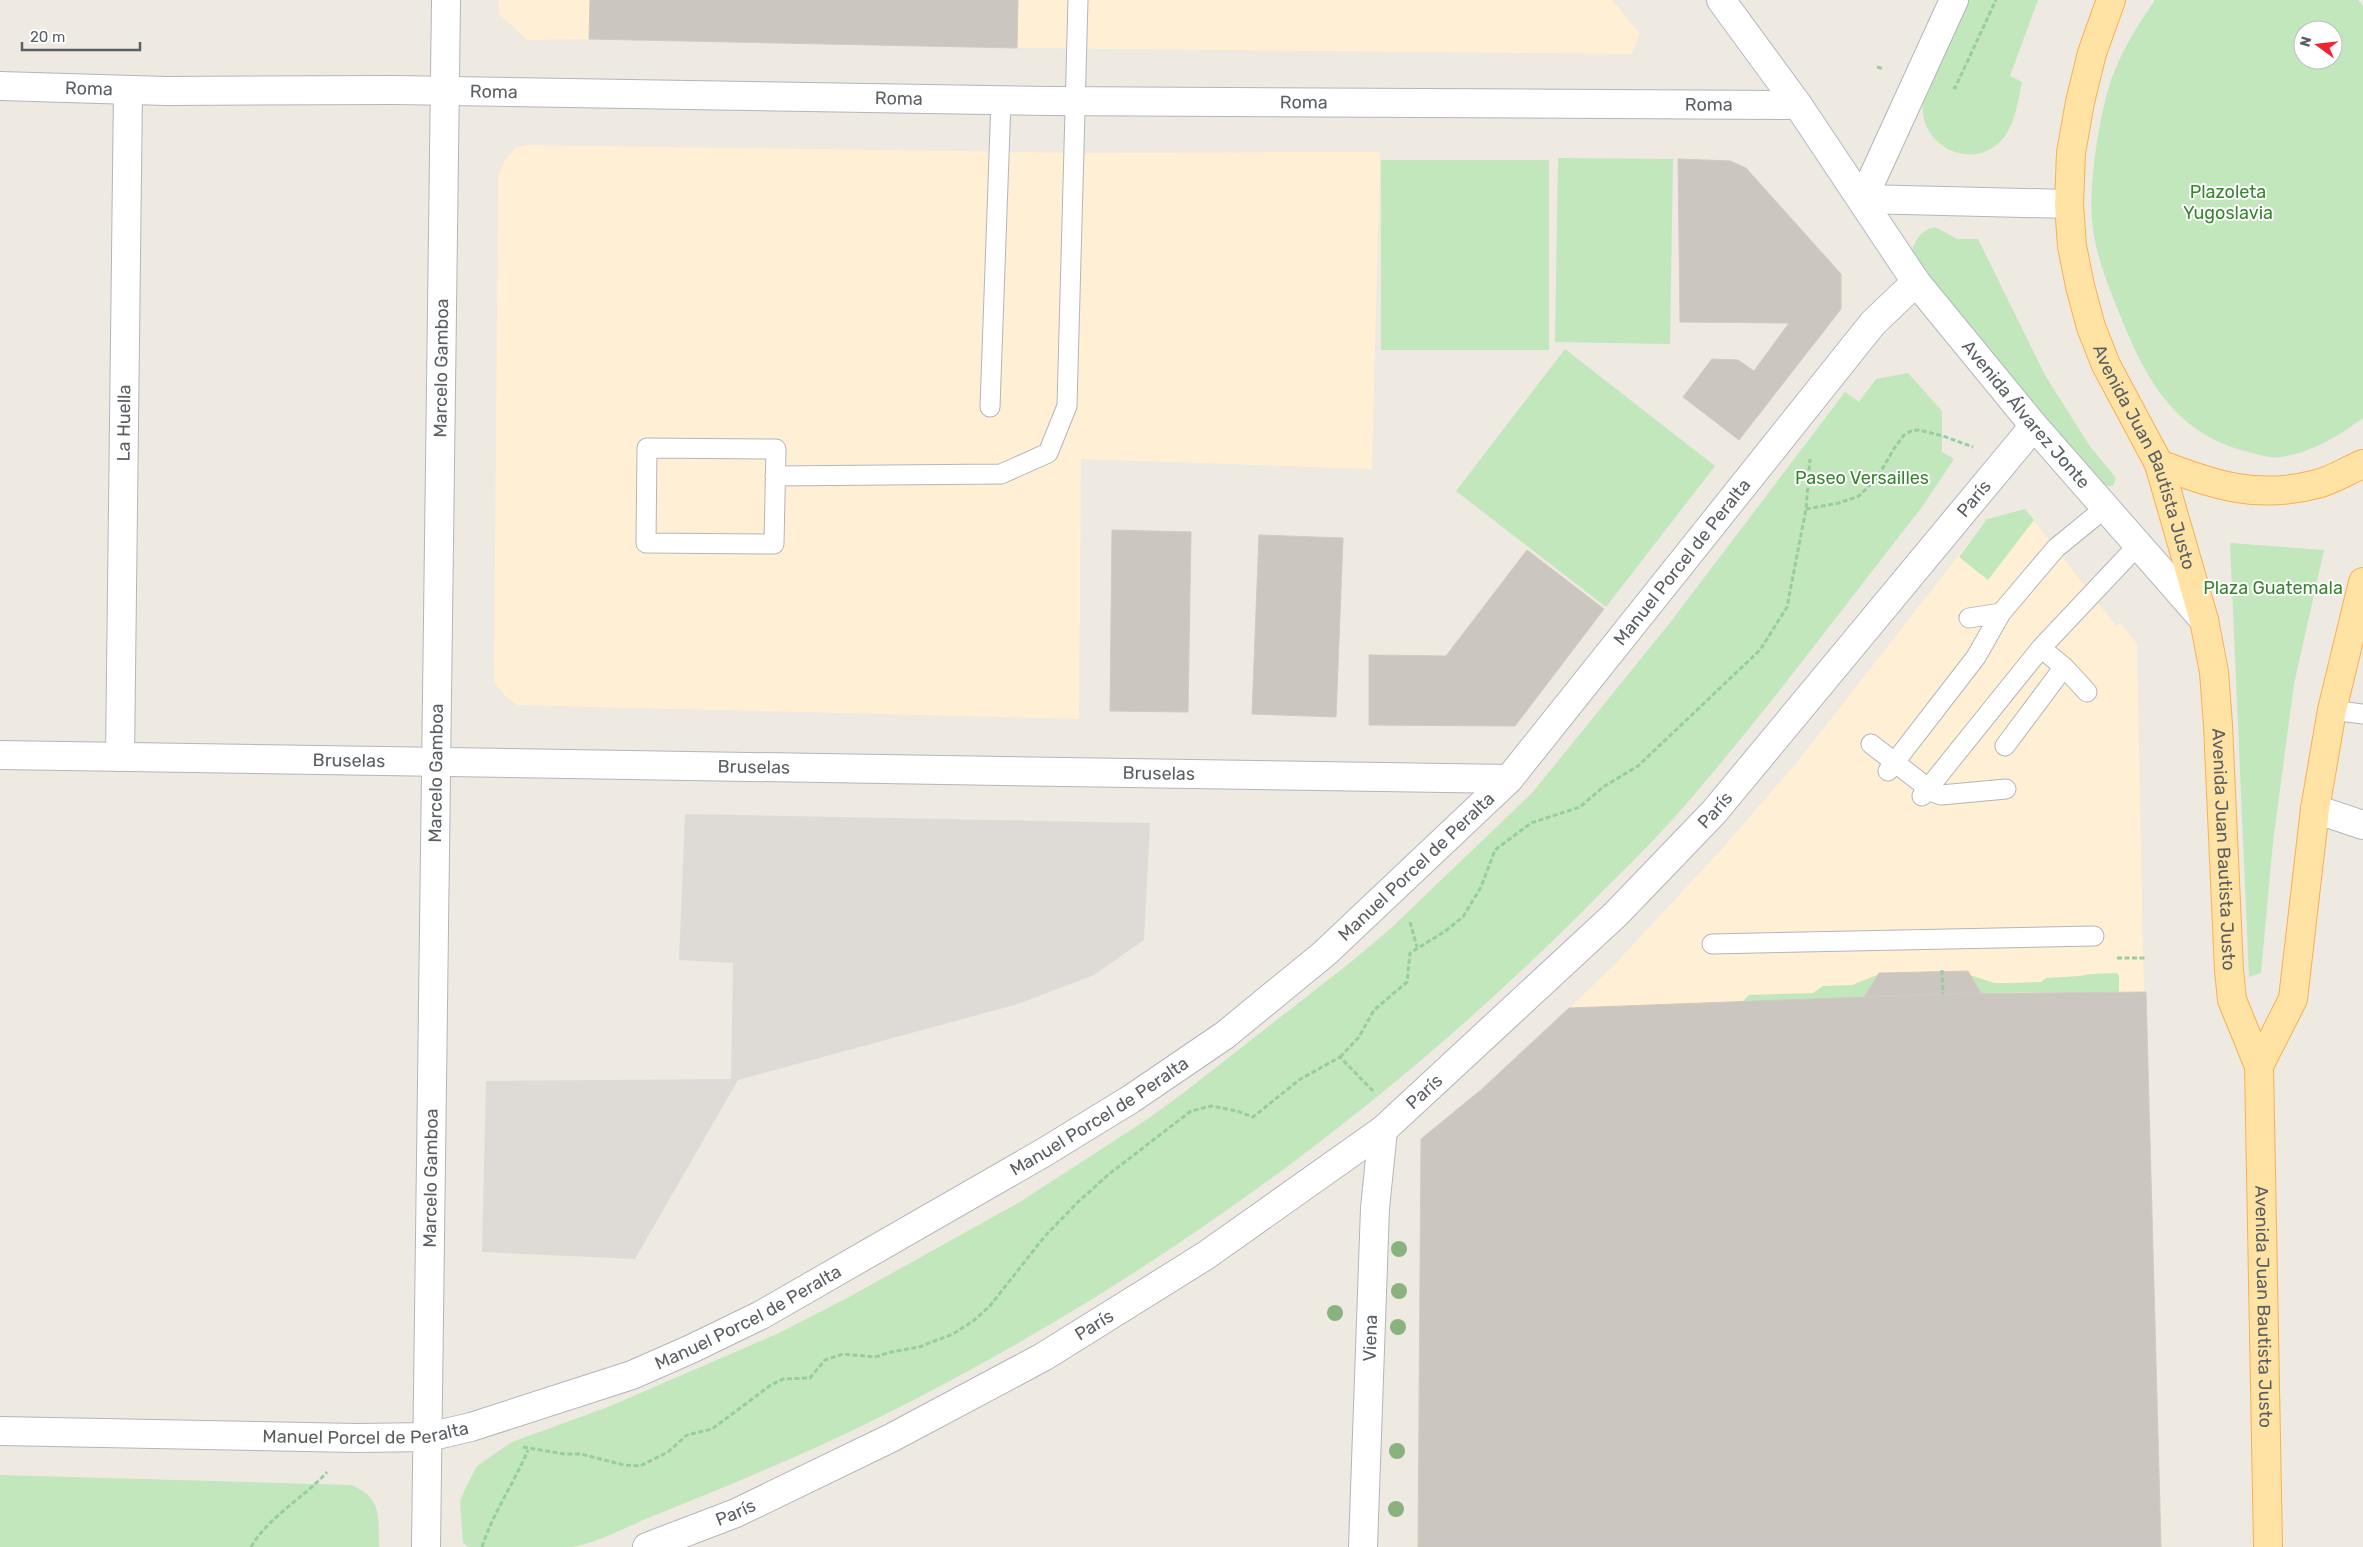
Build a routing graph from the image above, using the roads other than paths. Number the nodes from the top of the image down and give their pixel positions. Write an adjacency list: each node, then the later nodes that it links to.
1 (446, 0): 8 (street, Marcelo Gamboa)
2 (1078, 0): 10 (lane)
3 (1720, 0): 11 (street, Avenida Álvarez Jonte)
4 (1954, 0): 12 (street)
5 (2112, 0): 13 (main road, Avenida Juan Bautista Justo)
6 (0, 86): 7 (street, Roma)
7 (128, 90): 8 (street, Roma); 34 (street, La Huella)
8 (444, 91): 9 (street, Roma); 35 (street, Marcelo Gamboa)
9 (1001, 100): 10 (street, Roma); 15 (lane)
10 (1075, 101): 11 (street, Roma); 19 (lane)
11 (1798, 105): 12 (street, Avenida Álvarez Jonte)
12 (1862, 199): 13 (street); 14 (street, Avenida Álvarez Jonte)
13 (2069, 204): 17 (main road, Avenida Juan Bautista Justo)
14 (1916, 282): 16 (street, Avenida Álvarez Jonte); 37 (street, Manuel Porcel de Peralta)
15 (990, 407)
16 (2034, 426): 20 (street, Avenida Álvarez Jonte); 45 (street, París)
17 (2159, 464): 18 (main road); 25 (main road, Avenida Juan Bautista Justo)
18 (2363, 464)
19 (775, 476): 19 (lane)
20 (2106, 508): 21 (street, Avenida Álvarez Jonte); 23 (lane)
21 (2138, 544): 25 (street, Avenida Álvarez Jonte); 26 (lane)
22 (2363, 582): 29 (main road, Avenida Juan Bautista Justo)
23 (2001, 613): 24 (lane); 36 (lane)
24 (1969, 618)
25 (2204, 620): 44 (main road, Avenida Juan Bautista Justo)
26 (2041, 648): 27 (lane); 39 (lane)
27 (2064, 667): 28 (lane); 32 (lane)
28 (2087, 692)
29 (2332, 710): 30 (lane); 40 (main road, Avenida Juan Bautista Justo)
30 (2363, 714)
31 (1871, 744): 38 (lane)
32 (2005, 746)
33 (0, 755): 34 (street, Bruselas)
34 (120, 757): 35 (street, Bruselas)
35 (436, 762): 37 (street, Bruselas); 47 (street, Marcelo Gamboa)
36 (1888, 771)
37 (1508, 779): 47 (street, Manuel Porcel de Peralta)
38 (2006, 789)
39 (1922, 796)
40 (2315, 809): 41 (street); 44 (main road, Avenida Juan Bautista Justo)
41 (2363, 825)
42 (2094, 936): 43 (lane)
43 (1712, 944)
44 (2259, 1066): 51 (main road, Avenida Juan Bautista Justo)
45 (1390, 1123): 49 (street, París); 50 (street, Viena)
46 (0, 1431): 47 (street, Manuel Porcel de Peralta)
47 (428, 1437): 48 (street, Marcelo Gamboa)
48 (426, 1547)
49 (647, 1547)
50 (1364, 1547)
51 (2268, 1547)

